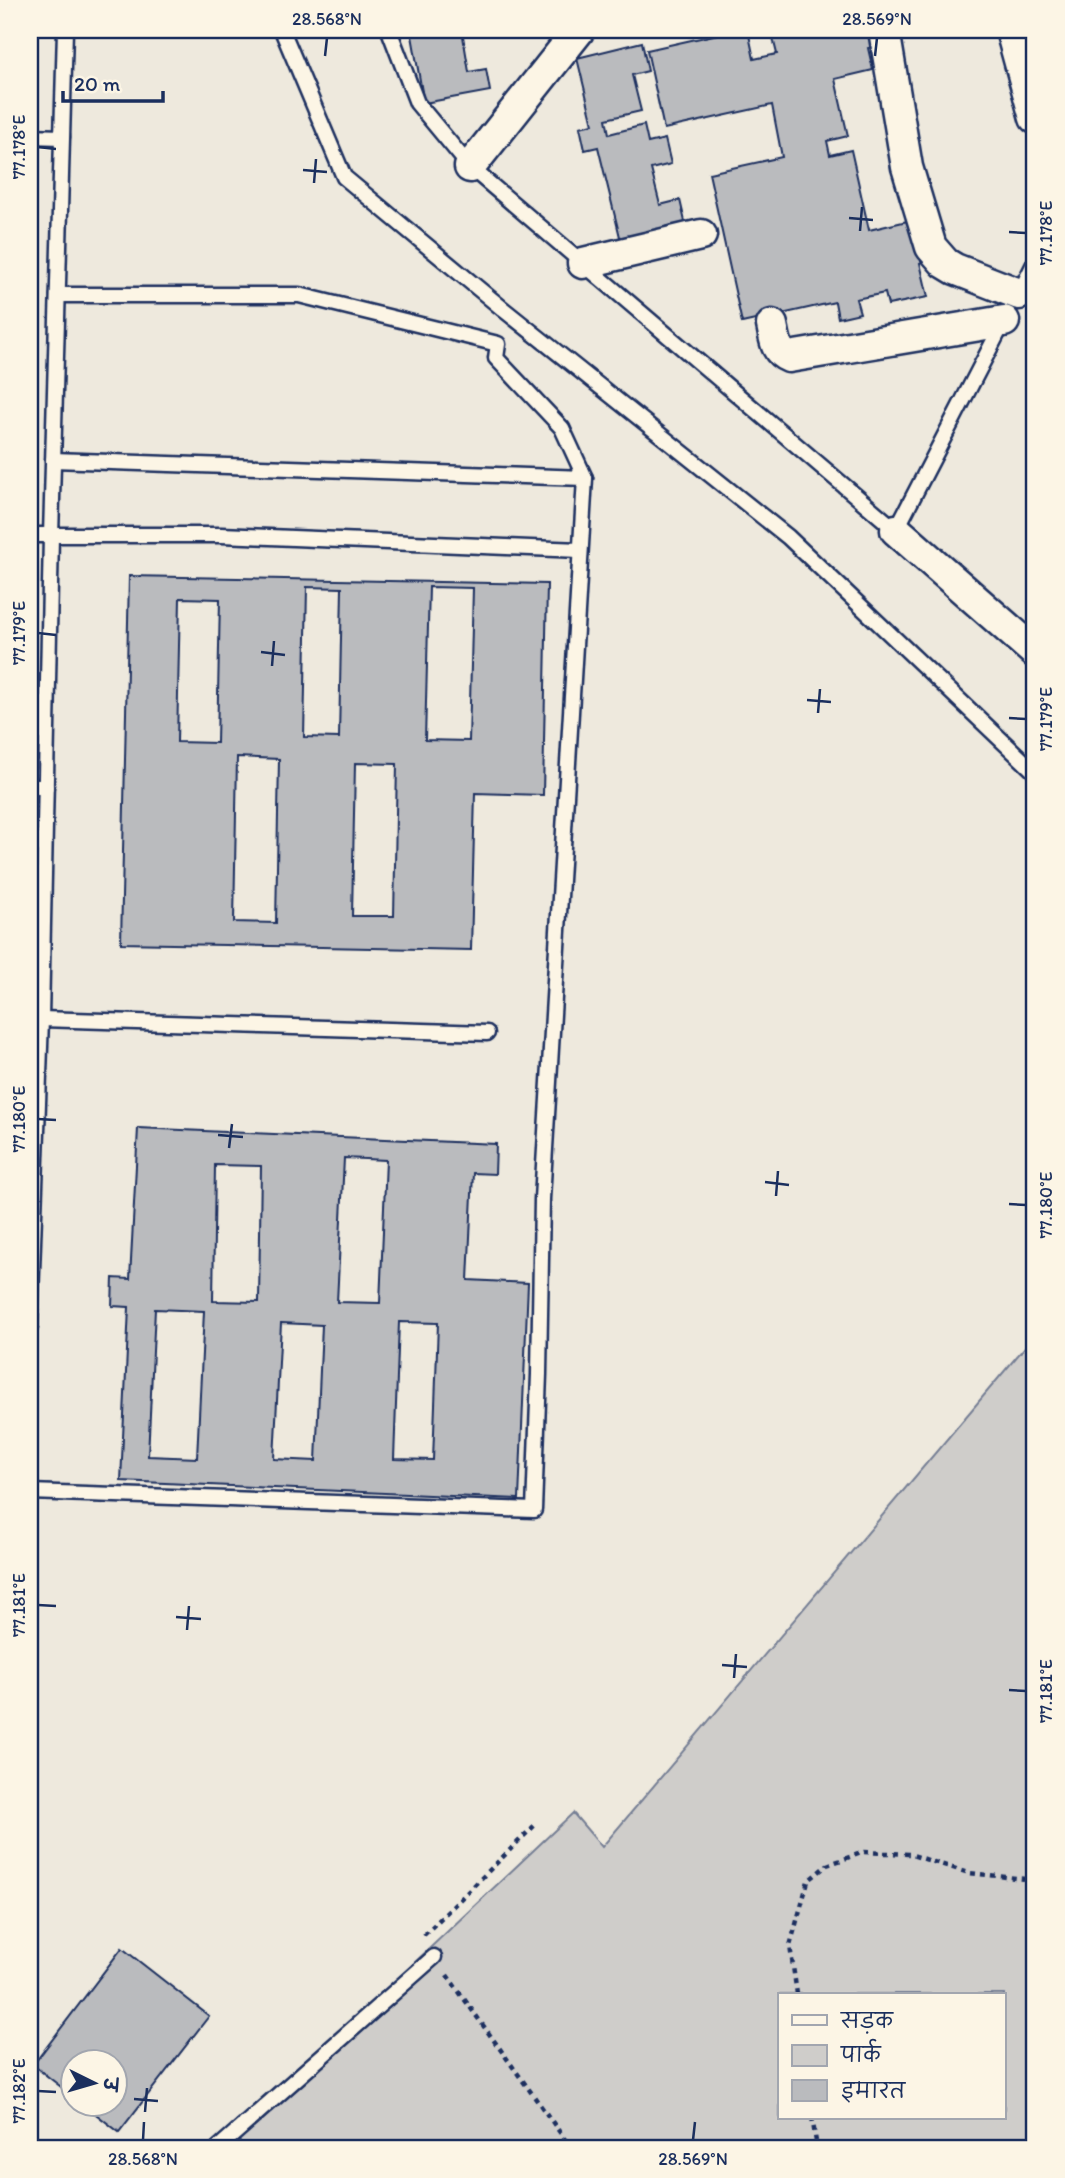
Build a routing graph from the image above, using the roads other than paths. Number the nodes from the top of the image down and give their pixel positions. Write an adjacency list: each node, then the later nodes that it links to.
1 (65, 30): 9 (lane)
2 (282, 30): 25 (lane)
3 (389, 30): 10 (lane)
4 (579, 30): 10 (street)
5 (884, 30): 14 (street)
6 (1011, 30): 7 (street)
7 (1035, 118)
8 (30, 136): 9 (lane)
9 (62, 137): 15 (lane)
10 (470, 167): 13 (lane)
11 (701, 235): 13 (street)
12 (1035, 262): 14 (lane)
13 (583, 263): 20 (lane)
14 (1019, 293): 16 (lane)
15 (58, 295): 18 (lane); 19 (lane)
16 (1004, 321): 17 (street); 20 (lane)
17 (772, 326)
18 (54, 460): 19 (lane); 22 (lane)
19 (585, 478): 23 (lane)
20 (896, 530): 24 (street)
21 (30, 535): 22 (lane)
22 (51, 536): 23 (lane); 27 (lane)
23 (580, 550): 31 (lane)
24 (1035, 652)
25 (1035, 772)
26 (30, 787): 27 (lane)
27 (46, 787): 28 (lane)
28 (41, 1019): 29 (lane); 30 (lane)
29 (487, 1033)
30 (30, 1327)
31 (30, 1492)
32 (434, 1957): 33 (lane)
33 (218, 2148)

